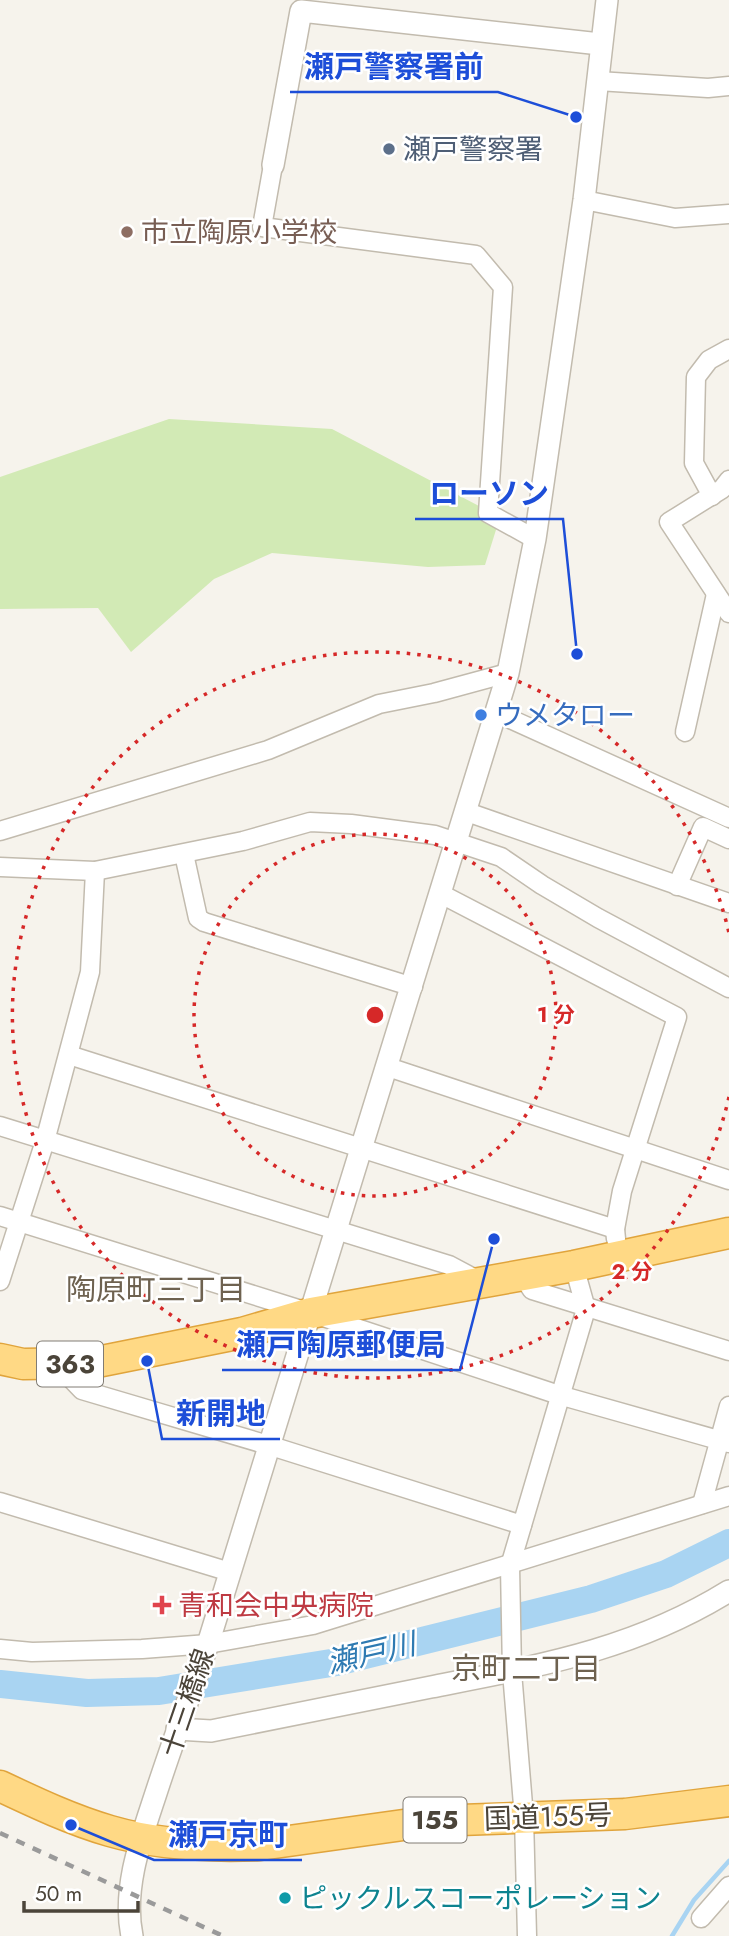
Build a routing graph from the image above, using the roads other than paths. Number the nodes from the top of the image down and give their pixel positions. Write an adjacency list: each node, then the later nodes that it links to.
1 (607, 0): 2 (street, 十三橋線)
2 (600, 44): 3 (street, 十三橋線); 5 (street)
3 (598, 80): 4 (street); 6 (street, 十三橋線)
4 (729, 86)
5 (273, 164): 10 (street)
6 (584, 200): 7 (street); 10 (street, 十三橋線)
7 (729, 214)
8 (729, 349): 9 (street)
9 (723, 491): 11 (street)
10 (535, 539): 13 (street, 十三橋線)
11 (716, 594): 12 (street); 15 (street)
12 (729, 613)
13 (509, 673): 14 (street, 十三橋線); 18 (street)
14 (497, 713): 16 (street, 十三橋線); 17 (street)
15 (685, 732)
16 (467, 812): 20 (street, 十三橋線); 24 (street)
17 (729, 818)
18 (0, 831)
19 (729, 839): 24 (street)
20 (457, 843): 21 (street); 25 (street, 十三橋線); 28 (street)
21 (184, 854): 23 (street); 27 (street)
22 (0, 867): 23 (street)
23 (95, 871): 29 (street)
24 (677, 886): 26 (street)
25 (441, 894): 27 (street, 十三橋線); 34 (street)
26 (729, 903)
27 (412, 987): 30 (street, 十三橋線)
28 (729, 988)
29 (69, 1055): 32 (street); 33 (street)
30 (388, 1067): 33 (street, 十三橋線); 34 (street)
31 (0, 1126): 32 (street)
32 (45, 1140): 37 (street); 38 (street)
33 (360, 1147): 38 (street, 十三橋線); 40 (street)
34 (636, 1148): 35 (street); 40 (street)
35 (729, 1180)
36 (0, 1216): 37 (street)
37 (18, 1222): 43 (street); 46 (street)
38 (336, 1229): 44 (street); 46 (street, 十三橋線)
39 (729, 1233): 40 (highway, 363)
40 (617, 1242): 41 (highway, 363)
41 (574, 1266): 42 (highway, 363); 45 (street)
42 (522, 1275): 44 (highway, 363); 45 (street)
43 (0, 1281)
44 (481, 1282): 46 (highway, 363)
45 (586, 1308): 47 (street); 50 (street)
46 (311, 1312): 49 (highway, 363); 50 (street); 53 (street, 十三橋線)
47 (729, 1351)
48 (0, 1359): 49 (highway, 363)
49 (58, 1365): 53 (street)
50 (559, 1395): 52 (street); 57 (street)
51 (729, 1406): 52 (street)
52 (724, 1441): 56 (street)
53 (268, 1445): 57 (street); 58 (street, 十三橋線)
54 (729, 1496): 56 (street)
55 (0, 1502): 58 (street)
56 (702, 1504): 59 (street)
57 (522, 1525): 59 (street)
58 (230, 1572): 62 (street, 十三橋線)
59 (510, 1572): 62 (street); 63 (street)
60 (729, 1591): 63 (street)
61 (0, 1649): 62 (street)
62 (206, 1651): 64 (street, 十三橋線)
63 (512, 1662): 64 (street); 67 (street)
64 (179, 1723): 68 (street, 十三橋線)
65 (0, 1786): 68 (highway, 国道155号 / 155)
66 (729, 1801): 67 (highway, 国道155号 / 155)
67 (524, 1817): 68 (highway, 国道155号 / 155); 72 (street)
68 (142, 1838): 71 (street, 十三橋線)
69 (729, 1886): 70 (street)
70 (701, 1918)
71 (132, 1936)
72 (527, 1936)

